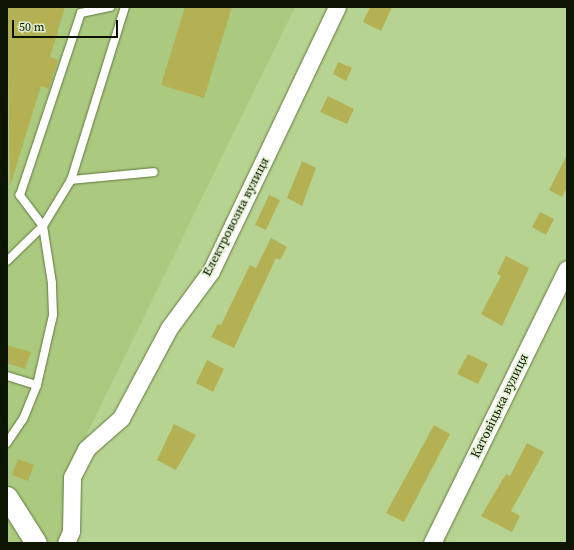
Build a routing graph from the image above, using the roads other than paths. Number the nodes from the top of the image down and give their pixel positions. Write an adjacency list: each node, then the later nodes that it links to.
1 (110, 7): 6 (lane)
2 (125, 7): 5 (lane)
3 (337, 7): 14 (street, Електровозна вулиця)
4 (154, 172): 5 (lane)
5 (71, 180): 6 (lane)
6 (43, 226): 7 (lane); 10 (lane)
7 (7, 261)
8 (567, 269): 15 (street, Катовіцька вулиця)
9 (7, 376): 10 (lane)
10 (37, 385): 11 (lane)
11 (7, 443)
12 (7, 497): 13 (street)
13 (36, 543)
14 (66, 543)
15 (432, 543)

